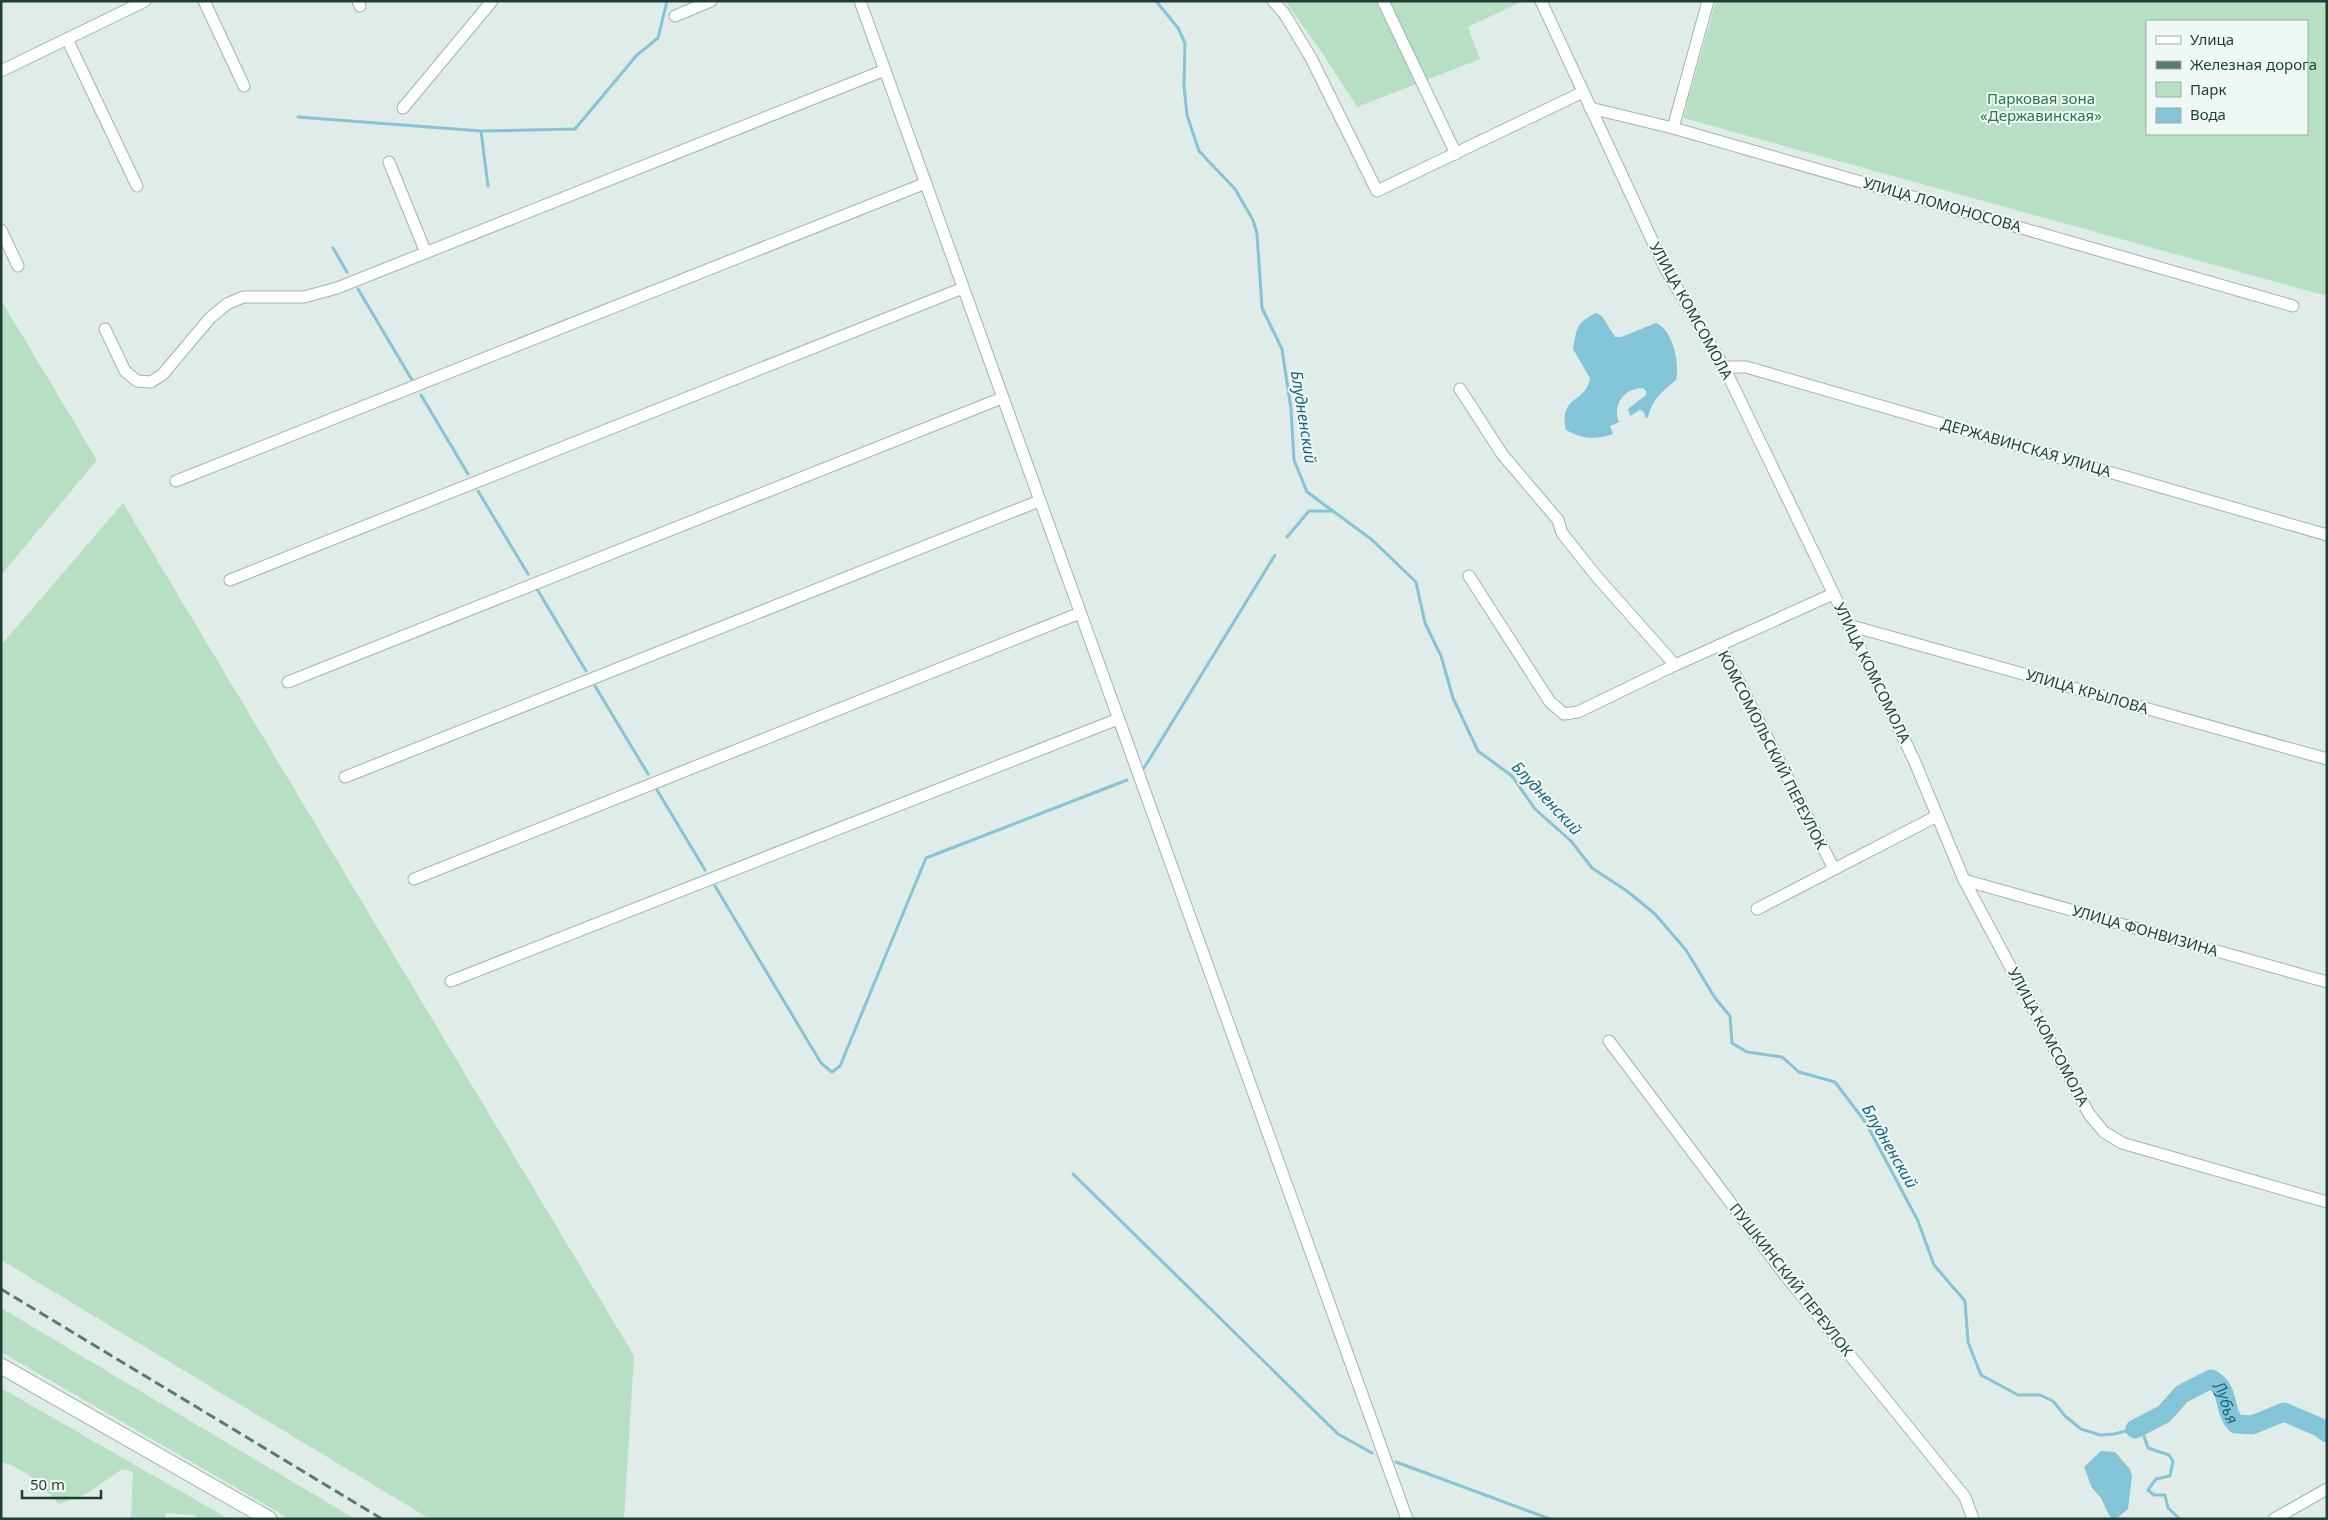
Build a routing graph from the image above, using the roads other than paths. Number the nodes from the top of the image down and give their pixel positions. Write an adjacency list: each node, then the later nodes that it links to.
1 (145, 1): 11 (street)
2 (204, 1): 14 (street)
3 (492, 1): 16 (street)
4 (711, 1): 10 (street)
5 (860, 1): 12 (street)
6 (1273, 1): 19 (street)
7 (1383, 1): 19 (street)
8 (1541, 1): 15 (street, УЛИЦА КОМСОМОЛА)
9 (1708, 1): 18 (street)
10 (675, 16)
11 (67, 39): 13 (street); 22 (street)
12 (885, 70): 21 (street); 24 (street)
13 (1, 71)
14 (244, 86)
15 (1583, 92): 17 (street, УЛИЦА КОМСОМОЛА); 19 (street)
16 (403, 108)
17 (1590, 108): 18 (street, УЛИЦА ЛОМОНОСОВА); 29 (street, УЛИЦА КОМСОМОЛА)
18 (1673, 128): 27 (street, УЛИЦА ЛОМОНОСОВА)
19 (1456, 154)
20 (389, 162): 24 (street)
21 (926, 183): 26 (street); 32 (street)
22 (137, 186)
23 (1, 230): 25 (street)
24 (426, 253): 28 (street)
25 (18, 266)
26 (963, 288): 31 (street); 36 (street)
27 (2293, 306)
28 (105, 329)
29 (1724, 367): 34 (street, ДЕРЖАВИНСКАЯ УЛИЦА); 37 (street, УЛИЦА КОМСОМОЛА)
30 (1460, 389): 41 (street)
31 (1002, 398): 33 (street); 42 (street)
32 (176, 481)
33 (1039, 501): 38 (street); 45 (street)
34 (2327, 535)
35 (1468, 576): 41 (street, КОМСОМОЛЬСКИЙ ПЕРЕУЛОК)
36 (230, 580)
37 (1833, 594): 39 (street, УЛИЦА КОМСОМОЛА); 40 (street)
38 (1080, 613): 43 (street); 48 (street)
39 (1848, 625): 44 (street, УЛИЦА КРЫЛОВА); 46 (street, УЛИЦА КОМСОМОЛА)
40 (1720, 645): 41 (street, КОМСОМОЛЬСКИЙ ПЕРЕУЛОК); 47 (street, КОМСОМОЛЬСКИЙ ПЕРЕУЛОК)
41 (1675, 665)
42 (288, 682)
43 (1118, 719): 51 (street); 58 (street)
44 (2327, 760)
45 (344, 777)
46 (1937, 816): 47 (street); 49 (street, УЛИЦА КОМСОМОЛА)
47 (1834, 869): 50 (street)
48 (414, 879)
49 (1964, 880): 52 (street, УЛИЦА ФОНВИЗИНА); 54 (street, УЛИЦА КОМСОМОЛА)
50 (1757, 909)
51 (451, 981)
52 (2327, 982)
53 (1609, 1041): 59 (street, ПУШКИНСКИЙ ПЕРЕУЛОК)
54 (2327, 1202)
55 (1, 1366): 57 (street)
56 (2327, 1489): 60 (street)
57 (269, 1519)
58 (1407, 1519)
59 (1973, 1519)
60 (2274, 1519)

